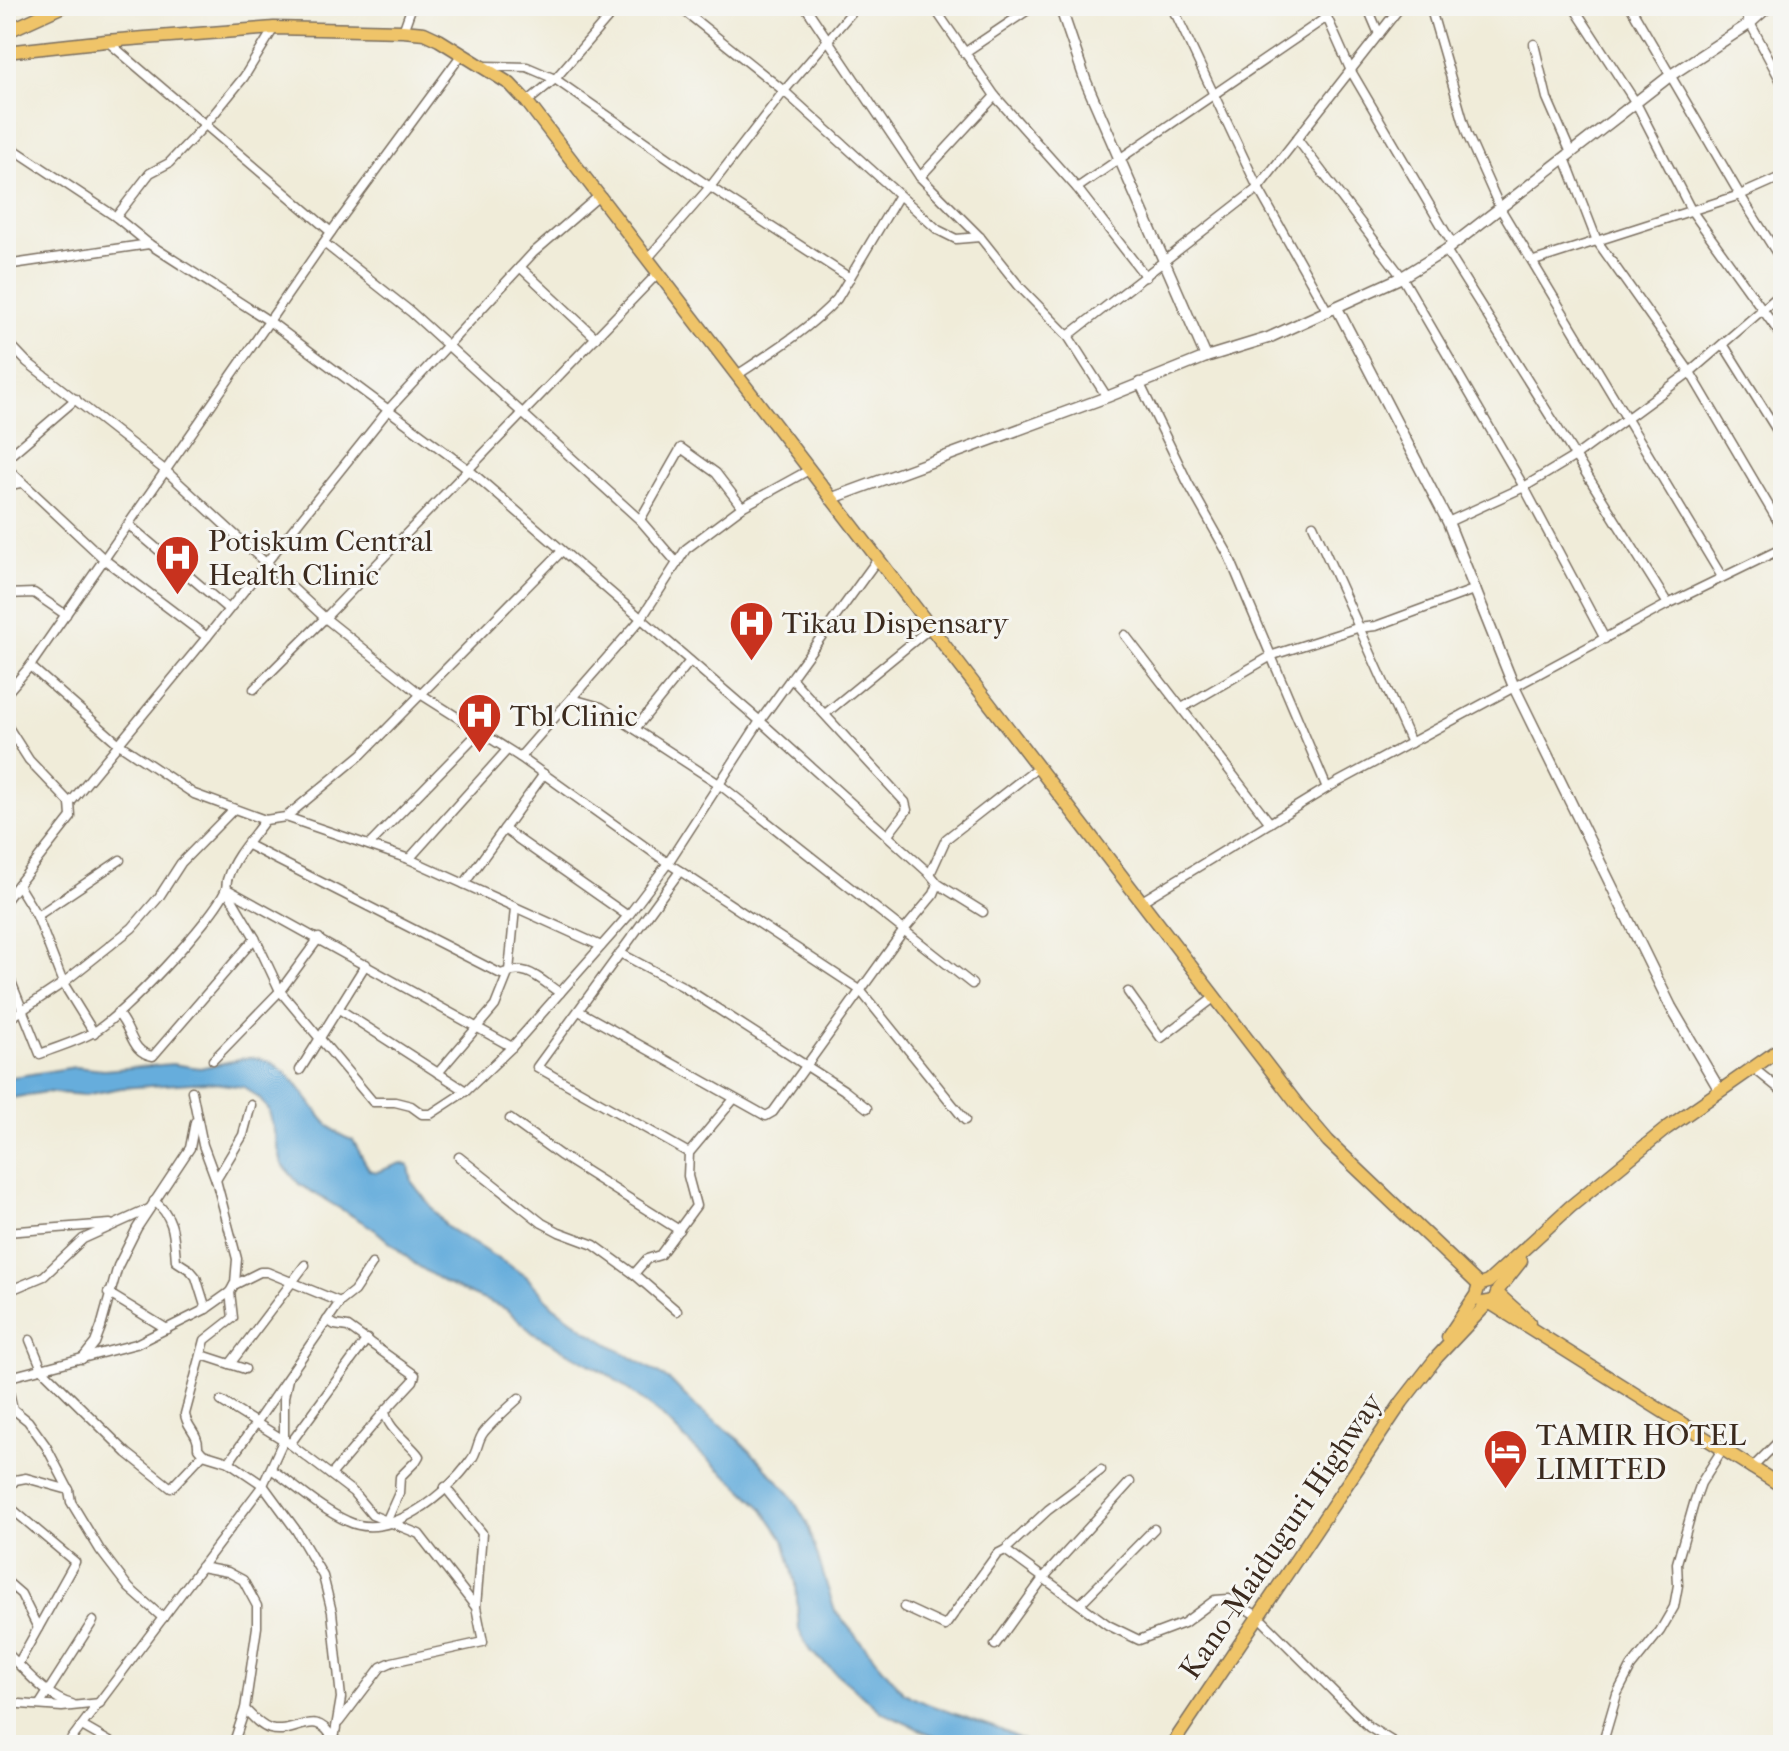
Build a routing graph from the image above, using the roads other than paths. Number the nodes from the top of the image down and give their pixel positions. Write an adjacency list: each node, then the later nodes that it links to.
1 (63, 6): 24 (main road)
2 (412, 6): 23 (street)
3 (618, 6): 35 (street)
4 (678, 6): 37 (street)
5 (805, 6): 26 (street)
6 (857, 6): 26 (street)
7 (933, 6): 30 (street)
8 (1034, 6): 30 (street)
9 (1060, 6): 46 (street)
10 (1186, 6): 19 (street)
11 (1322, 6): 20 (street)
12 (1367, 6): 25 (street)
13 (1401, 6): 25 (street)
14 (1430, 6): 55 (street)
15 (1573, 6): 41 (street)
16 (1630, 6): 34 (street)
17 (1741, 6): 21 (street)
18 (1769, 6): 21 (street)
19 (1173, 10): 39 (street)
20 (1327, 17): 33 (street); 39 (street)
21 (1749, 24): 34 (street); 36 (street)
22 (274, 28): 23 (main road); 27 (main road); 42 (street)
23 (403, 31): 31 (main road)
24 (6, 32)
25 (1379, 34): 33 (street)
26 (829, 40): 37 (street); 48 (street)
27 (106, 41): 29 (main road); 42 (street)
28 (1534, 44): 45 (street)
29 (6, 52)
30 (964, 53): 38 (street)
31 (462, 54): 32 (main road); 58 (street)
32 (484, 66): 35 (street); 40 (main road)
33 (1351, 71): 43 (street); 63 (street)
34 (1671, 75): 41 (street); 54 (street)
35 (555, 79): 40 (street); 49 (street)
36 (1783, 85)
37 (784, 91): 49 (street); 53 (street)
38 (995, 96): 48 (street); 50 (street)
39 (1214, 96): 46 (street); 51 (street)
40 (527, 102): 52 (main road)
41 (1636, 103): 45 (street); 56 (street)
42 (205, 125): 57 (street); 58 (street)
43 (1297, 139): 51 (street); 72 (street)
44 (6, 144): 57 (street)
45 (1568, 156): 55 (street); 60 (street)
46 (1119, 160): 50 (street); 66 (street)
47 (1783, 176): 54 (street)
48 (920, 177): 59 (street)
49 (710, 187): 64 (street); 73 (street)
50 (1077, 188): 71 (street)
51 (1258, 188): 66 (street); 76 (street)
52 (600, 195): 64 (main road); 69 (street)
53 (899, 195): 59 (street); 73 (street)
54 (1740, 195): 56 (street); 67 (street)
55 (1500, 208): 63 (street); 65 (street)
56 (1691, 210): 60 (street); 75 (street)
57 (116, 217): 62 (street)
58 (331, 232): 61 (street)
59 (980, 237): 78 (street)
60 (1597, 241): 65 (street); 85 (street)
61 (324, 243): 77 (street); 83 (street)
62 (149, 244): 68 (street); 77 (street)
63 (1449, 248): 72 (street); 94 (street)
64 (648, 258): 70 (main road)
65 (1534, 261): 92 (street)
66 (1164, 262): 71 (street); 84 (street)
67 (1783, 263)
68 (6, 265)
69 (520, 267): 79 (street); 83 (street)
70 (659, 272): 79 (street); 86 (main road)
71 (1146, 277): 78 (street)
72 (1402, 277): 76 (street); 102 (street)
73 (850, 278): 86 (street)
74 (1783, 292): 75 (street)
75 (1762, 309): 80 (street); 82 (street)
76 (1333, 310): 84 (street); 106 (street)
77 (269, 321): 90 (street); 99 (street)
78 (1068, 336): 88 (street)
79 (596, 338): 91 (street)
80 (1783, 338)
81 (6, 340): 89 (street)
82 (1723, 344): 85 (street); 93 (street)
83 (446, 345): 90 (street); 91 (street)
84 (1206, 357): 87 (street)
85 (1690, 372): 92 (street); 109 (street)
86 (737, 375): 98 (main road)
87 (1139, 382): 88 (street); 129 (street)
88 (1107, 397): 103 (street)
89 (76, 399): 95 (street); 99 (street)
90 (389, 409): 97 (street); 114 (street)
91 (522, 414): 97 (street); 105 (street)
92 (1629, 418): 94 (street); 116 (street)
93 (1783, 440)
94 (1577, 455): 102 (street); 119 (street)
95 (6, 459)
96 (6, 467): 100 (street)
97 (469, 470): 111 (street); 122 (street)
98 (809, 470): 103 (main road); 104 (street)
99 (166, 471): 107 (street); 114 (street)
100 (20, 483): 101 (street); 112 (street)
101 (6, 486)
102 (1524, 487): 106 (street); 128 (street)
103 (830, 499): 113 (main road)
104 (742, 507): 105 (street); 115 (street)
105 (640, 520): 115 (street)
106 (1448, 522): 117 (street)
107 (129, 525): 112 (street); 120 (street)
108 (1313, 525): 125 (street)
109 (1783, 530)
110 (1783, 548): 116 (street)
111 (562, 551): 123 (street); 135 (street)
112 (105, 560): 121 (street); 127 (street)
113 (877, 560): 124 (main road); 132 (street)
114 (265, 562): 120 (street); 122 (street)
115 (677, 563): 123 (street)
116 (1722, 577): 119 (street)
117 (1476, 589): 125 (street); 133 (street)
118 (6, 594): 121 (street)
119 (1668, 604): 128 (street)
120 (228, 609): 127 (street)
121 (66, 615): 131 (street)
122 (325, 618): 134 (street); 135 (street)
123 (641, 619): 130 (street); 137 (street)
124 (930, 628): 139 (street); 148 (main road)
125 (1357, 628): 129 (street); 144 (street)
126 (1125, 635): 138 (street)
127 (207, 637): 145 (street)
128 (1605, 639): 133 (street)
129 (1273, 655): 138 (street); 151 (street)
130 (690, 661): 140 (street); 142 (street)
131 (30, 666): 136 (street); 145 (street)
132 (791, 678): 139 (street); 140 (street)
133 (1514, 687): 144 (street); 206 (street)
134 (254, 689)
135 (419, 693): 143 (street); 154 (street)
136 (6, 694)
137 (572, 699): 142 (street); 147 (street)
138 (1182, 708): 156 (street)
139 (825, 714): 158 (street)
140 (760, 721): 150 (street); 158 (street)
141 (6, 724): 152 (street)
142 (635, 729): 150 (street)
143 (479, 732): 146 (street); 160 (street)
144 (1411, 743): 151 (street)
145 (119, 744): 152 (street); 153 (street)
146 (507, 750): 147 (street); 161 (street)
147 (520, 757): 149 (street)
148 (1038, 767): 165 (street); 171 (main road)
149 (544, 774): 157 (street); 163 (street)
150 (719, 784): 163 (street); 176 (street)
151 (1327, 788): 156 (street)
152 (70, 803): 168 (street)
153 (234, 809): 155 (street); 184 (street)
154 (286, 817): 155 (street); 160 (street)
155 (265, 820): 159 (street)
156 (1270, 823): 171 (street)
157 (504, 829): 166 (street); 175 (street)
158 (888, 835): 165 (street)
159 (248, 845): 169 (street); 183 (street)
160 (369, 845): 161 (street)
161 (409, 859): 166 (street)
162 (120, 860): 174 (street)
163 (668, 863): 164 (street); 175 (street)
164 (680, 871): 180 (street); 186 (street)
165 (930, 874): 167 (street)
166 (464, 884): 172 (street)
167 (938, 884): 173 (street); 176 (street)
168 (18, 885): 170 (street); 174 (street)
169 (226, 889): 177 (street); 178 (street); 194 (street)
170 (6, 900)
171 (1142, 901): 190 (main road)
172 (515, 908): 179 (street); 183 (street)
173 (983, 912)
174 (37, 916): 184 (street)
175 (628, 916): 179 (street)
176 (904, 930): 185 (street); 186 (street)
177 (255, 938): 187 (street); 194 (street)
178 (319, 938): 181 (street); 187 (street)
179 (601, 946): 189 (street)
180 (620, 953): 193 (street); 202 (street)
181 (366, 964): 191 (street); 196 (street)
182 (6, 969): 192 (street)
183 (509, 971): 189 (street); 196 (street)
184 (63, 983): 192 (street); 197 (street)
185 (972, 984)
186 (860, 990): 202 (street); 215 (street)
187 (280, 991): 198 (street); 201 (street)
188 (1128, 992): 190 (street)
189 (560, 993): 199 (street)
190 (1215, 997): 230 (main road)
191 (339, 1009): 198 (street); 205 (street)
192 (24, 1010): 195 (street); 197 (street)
193 (579, 1011): 210 (street); 216 (street)
194 (117, 1013): 197 (street)
195 (6, 1021)
196 (476, 1027): 199 (street); 205 (street)
197 (94, 1033)
198 (321, 1039): 204 (street); 208 (street)
199 (512, 1047): 208 (street)
200 (1783, 1047): 203 (main road, Kano-Maiduguri Highway)
201 (213, 1060)
202 (806, 1065): 210 (street); 212 (street)
203 (1752, 1067): 206 (main road, Kano-Maiduguri Highway); 209 (street)
204 (300, 1070)
205 (438, 1073): 208 (street)
206 (1719, 1089): 230 (main road, Kano-Maiduguri Highway)
207 (192, 1091): 213 (street)
208 (466, 1091)
209 (1783, 1092)
210 (734, 1099): 216 (street)
211 (251, 1105): 218 (street)
212 (867, 1108)
213 (196, 1113): 218 (street); 219 (street)
214 (510, 1119): 221 (street)
215 (965, 1120)
216 (689, 1153): 221 (street)
217 (459, 1157): 225 (street)
218 (216, 1180): 227 (street)
219 (152, 1205): 220 (street); 229 (street); 232 (street)
220 (119, 1224): 222 (street); 228 (street)
221 (679, 1230): 225 (street)
222 (6, 1232)
223 (372, 1264): 231 (street)
224 (305, 1265): 226 (street)
225 (634, 1274): 233 (street)
226 (292, 1283): 227 (street); 231 (street); 240 (street)
227 (232, 1288): 232 (street); 238 (street)
228 (6, 1292)
229 (108, 1293): 235 (street); 239 (street)
230 (1488, 1293): 251 (main road); 274 (main road, Kano-Maiduguri Highway)
231 (340, 1302): 234 (street)
232 (206, 1309): 235 (street)
233 (677, 1311)
234 (327, 1320): 236 (street); 244 (street)
235 (167, 1329): 239 (street)
236 (367, 1339): 247 (street); 250 (street)
237 (30, 1340): 241 (street)
238 (202, 1355): 240 (street); 252 (street)
239 (81, 1360): 241 (street)
240 (230, 1364): 242 (street)
241 (42, 1369): 243 (street); 252 (street)
242 (245, 1369)
243 (6, 1379): 262 (street)
244 (288, 1379): 248 (street); 250 (street)
245 (519, 1398): 260 (street)
246 (221, 1401): 248 (street)
247 (385, 1411): 257 (street); 265 (street)
248 (256, 1425): 250 (street); 253 (street)
249 (1783, 1437): 255 (street)
250 (287, 1442): 254 (street); 257 (street)
251 (1722, 1450): 255 (main road); 295 (street)
252 (203, 1454): 253 (street)
253 (229, 1462): 259 (street)
254 (271, 1469): 259 (street); 265 (street)
255 (1751, 1469): 261 (main road)
256 (1101, 1470): 267 (street)
257 (331, 1475): 265 (street)
258 (1130, 1482): 269 (street)
259 (263, 1485): 268 (street); 288 (street)
260 (445, 1487): 265 (street); 272 (street)
261 (1783, 1487)
262 (69, 1490): 263 (street); 275 (street)
263 (6, 1493)
264 (6, 1504): 277 (street)
265 (388, 1522): 272 (street)
266 (1154, 1529): 271 (street)
267 (1005, 1550): 269 (street); 273 (street)
268 (201, 1567): 275 (street); 286 (street)
269 (1044, 1577): 271 (street); 278 (street)
270 (6, 1581): 277 (street)
271 (1080, 1604): 274 (street)
272 (476, 1607): 288 (street)
273 (904, 1607)
274 (1258, 1616): 293 (main road, Kano-Maiduguri Highway); 294 (street)
275 (163, 1618): 283 (street)
276 (93, 1621): 281 (street)
277 (38, 1628): 280 (street)
278 (995, 1645)
279 (6, 1652): 280 (street)
280 (18, 1664): 281 (street)
281 (50, 1691): 284 (street); 285 (street)
282 (6, 1703): 284 (street)
283 (100, 1703): 285 (street); 287 (street)
284 (40, 1704): 285 (street)
285 (77, 1705)
286 (245, 1709): 289 (street); 292 (street)
287 (82, 1726): 290 (street); 291 (street)
288 (336, 1726): 289 (street)
289 (333, 1742)
290 (67, 1745)
291 (115, 1745)
292 (233, 1745)
293 (1172, 1745)
294 (1398, 1745)
295 (1602, 1745)

